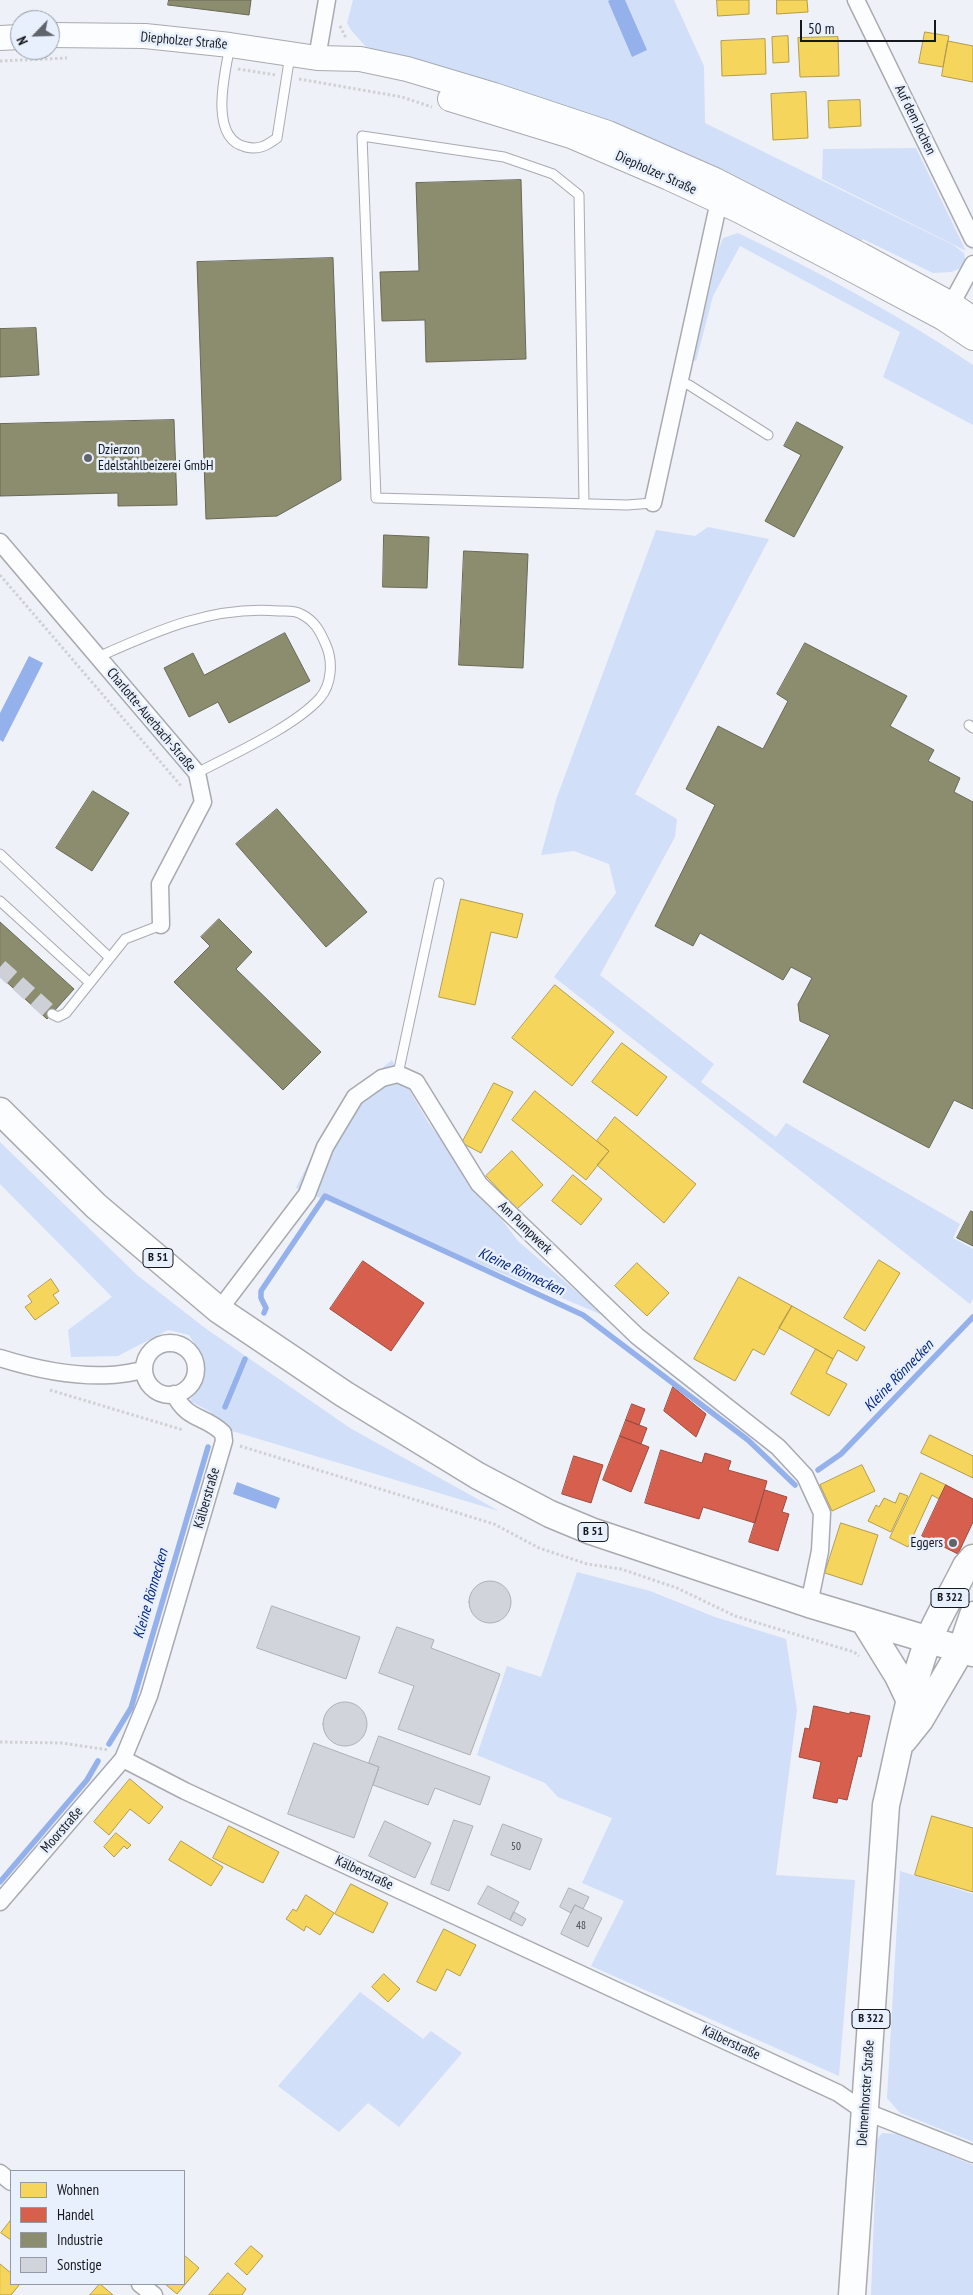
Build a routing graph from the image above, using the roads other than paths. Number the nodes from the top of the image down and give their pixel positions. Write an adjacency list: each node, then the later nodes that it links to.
1 (327, 0): 5 (street)
2 (856, 0): 8 (street, Auf dem Jochen)
3 (60, 36): 4 (street, Diepholzer Straße)
4 (228, 56): 6 (street, Diepholzer Straße); 6 (lane)
5 (317, 58): 6 (street, Diepholzer Straße); 7 (street, Diepholzer Straße); 10 (street, Diepholzer Straße)
6 (289, 66)
7 (719, 201): 10 (street, Diepholzer Straße); 13 (street)
8 (973, 239)
9 (973, 264): 10 (street)
10 (947, 311): 11 (street, Diepholzer Straße); 12 (street, Diepholzer Straße)
11 (973, 319)
12 (973, 338)
13 (680, 382): 14 (lane); 15 (street)
14 (768, 434)
15 (653, 503): 16 (lane)
16 (584, 504): 16 (lane)
17 (0, 542): 18 (street, Charlotte-Auerbach-Straße)
18 (98, 657): 19 (street, Charlotte-Auerbach-Straße); 19 (lane)
19 (197, 773): 23 (street, Charlotte-Auerbach-Straße)
20 (0, 854): 24 (lane)
21 (439, 883): 27 (lane)
22 (0, 901): 25 (lane)
23 (161, 925): 24 (lane)
24 (110, 958): 25 (lane)
25 (90, 983): 26 (lane)
26 (52, 1014)
27 (398, 1074): 29 (street); 34 (street, Am Pumpwerk)
28 (0, 1111): 29 (main road, B 51)
29 (219, 1310): 34 (main road, B 51)
30 (0, 1358): 31 (street)
31 (144, 1370): 32 (street); 32 (street)
32 (174, 1394): 41 (street, Kälberstraße)
33 (973, 1558): 37 (main road, Delmenhorster Straße / B 322)
34 (809, 1604): 36 (main road, B 51)
35 (973, 1615): 38 (main road, Delmenhorster Straße / B 322)
36 (864, 1621): 37 (main road, B 51); 39 (main road)
37 (929, 1640): 38 (main road, B 51); 39 (main road, Delmenhorster Straße / B 322)
38 (967, 1651): 40 (main road, Delmenhorster Straße / B 322)
39 (909, 1699): 40 (main road, Delmenhorster Straße / B 322)
40 (902, 1742): 43 (main road, Delmenhorster Straße / B 322)
41 (124, 1758): 42 (street, Moorstraße); 43 (street, Kälberstraße)
42 (0, 1902)
43 (864, 2111): 44 (street, Kälberstraße); 49 (main road, Delmenhorster Straße / B 322)
44 (973, 2154)
45 (0, 2173): 46 (street)
46 (10, 2181)
47 (141, 2285): 48 (street)
48 (154, 2295)
49 (852, 2295)

